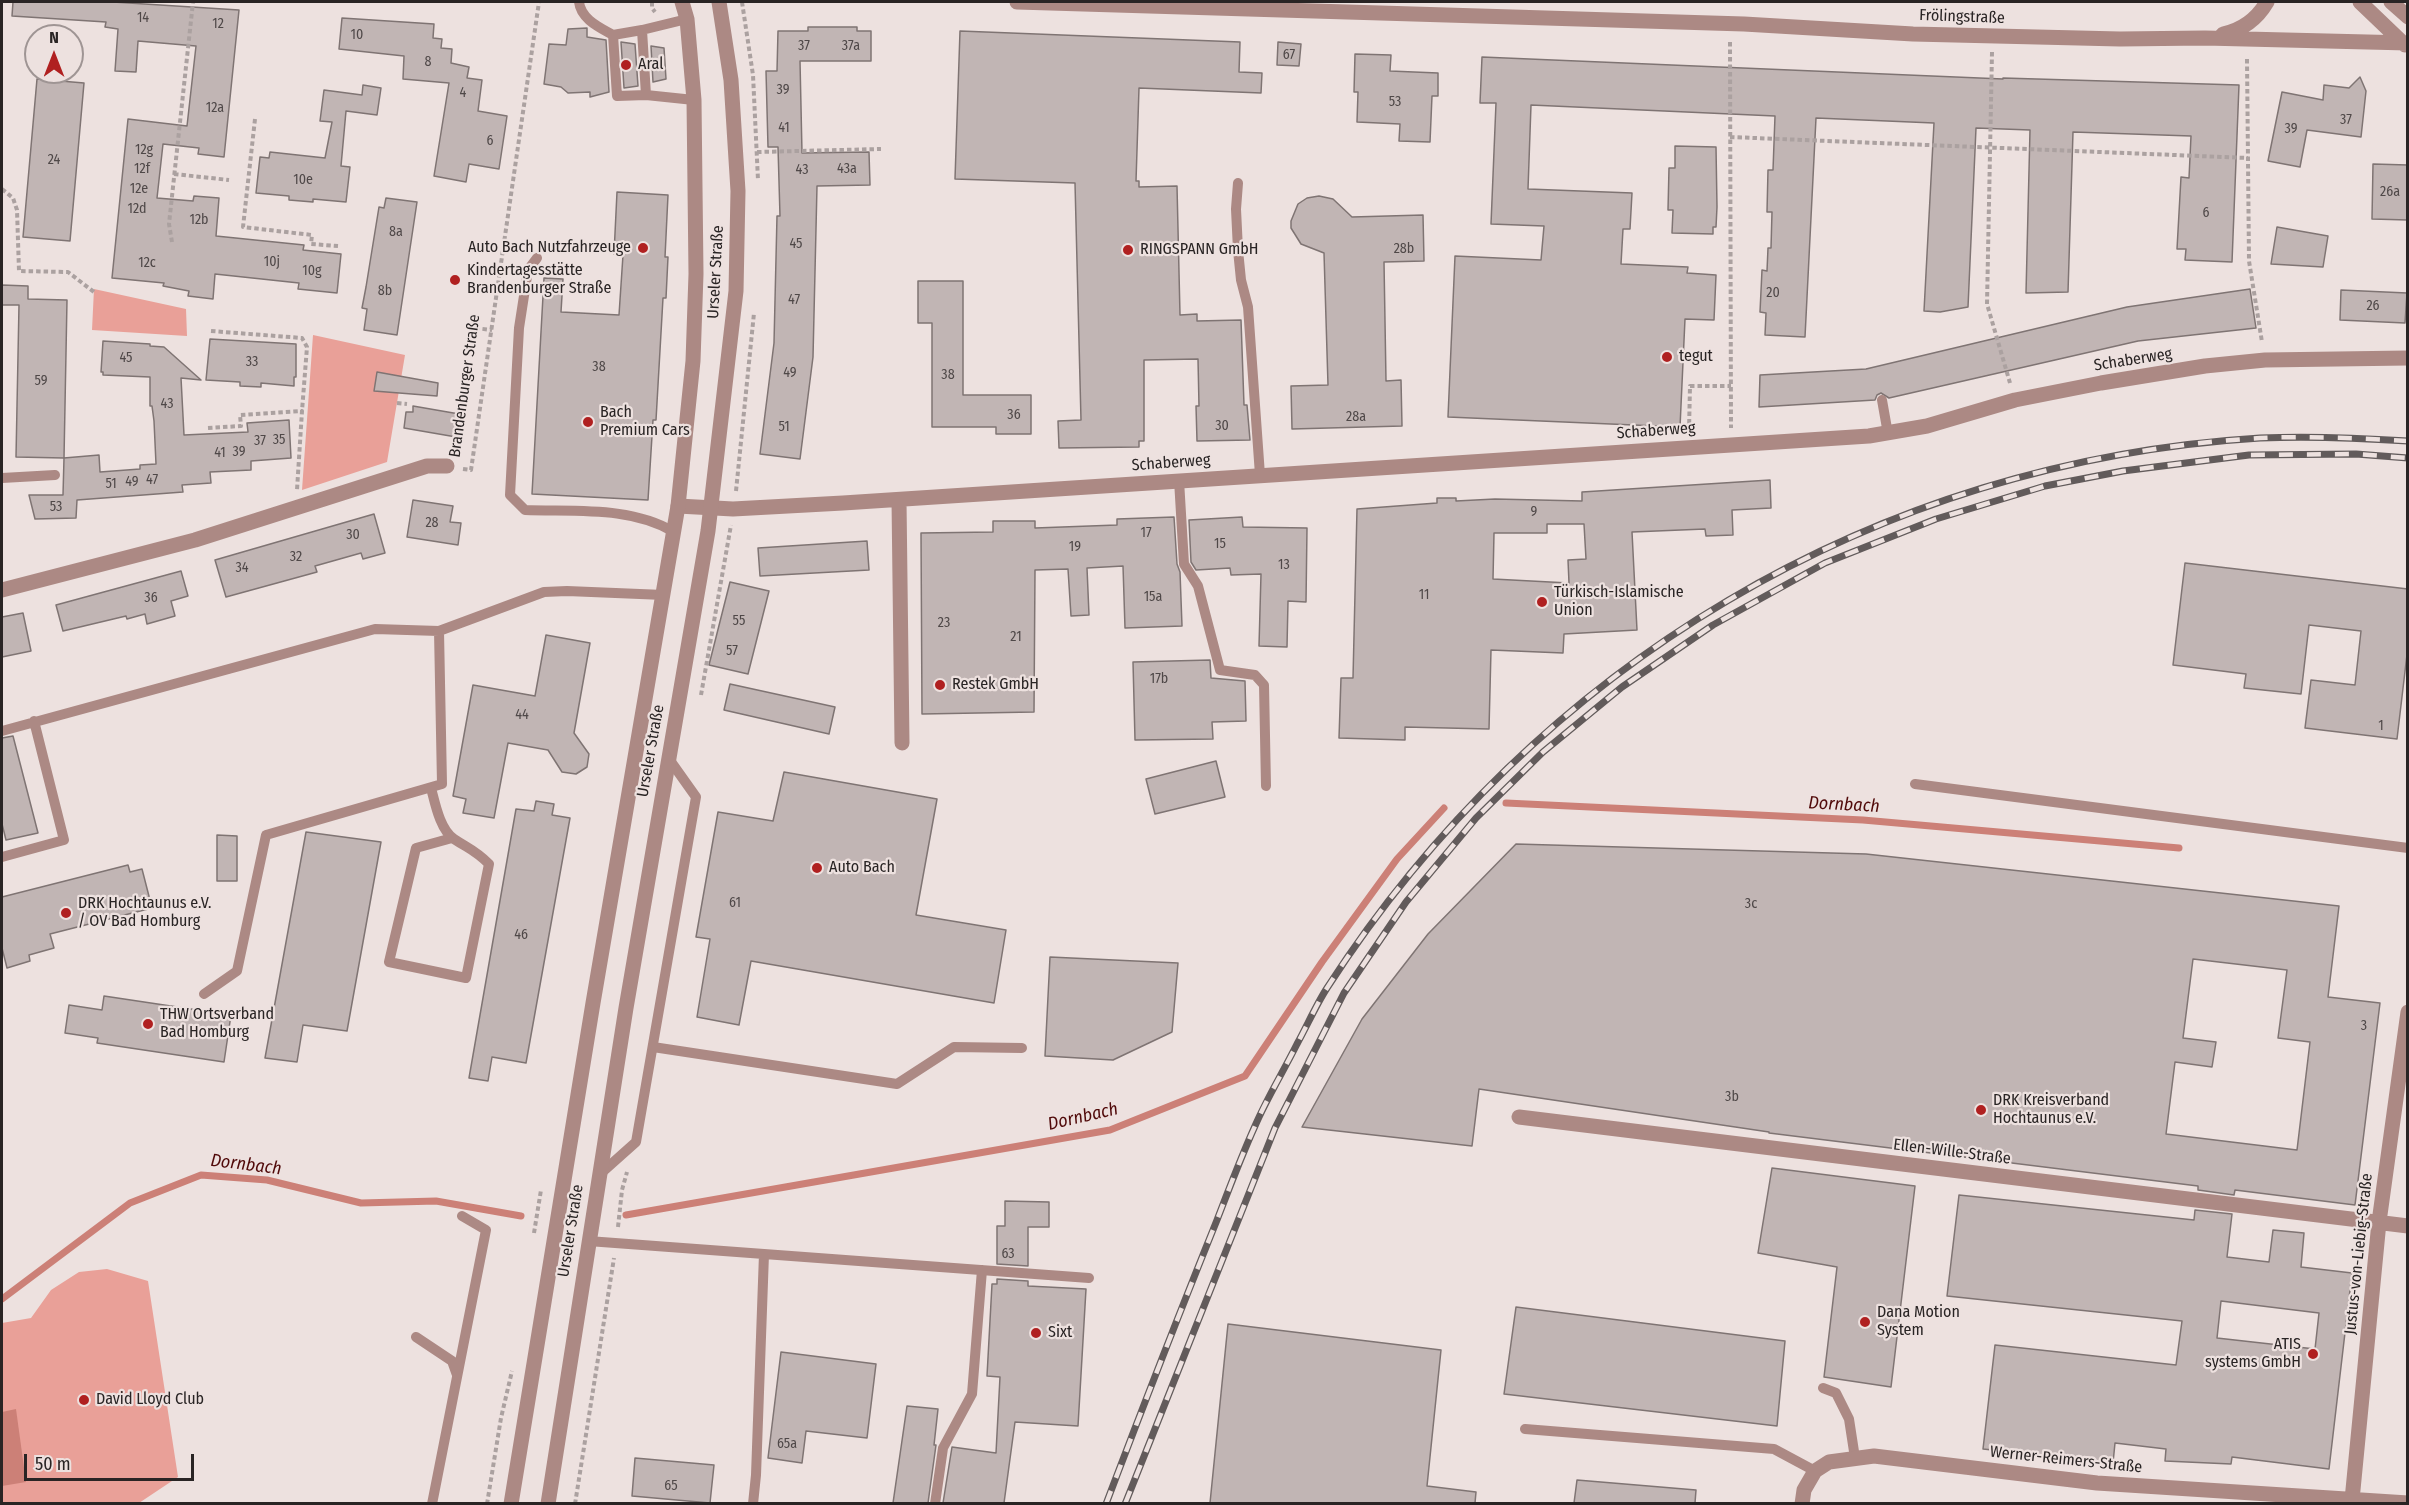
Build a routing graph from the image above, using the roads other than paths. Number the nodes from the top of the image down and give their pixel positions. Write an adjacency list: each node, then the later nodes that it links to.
1 (579, 2): 11 (lane)
2 (682, 2): 9 (street, Urseler Straße)
3 (719, 2): 28 (street, Urseler Straße)
4 (1017, 2): 12 (street, Frölingstraße)
5 (2266, 2): 12 (street)
6 (2360, 2): 13 (street)
7 (2391, 2): 8 (street)
8 (2408, 17)
9 (687, 19): 10 (lane); 15 (street, Urseler Straße)
10 (642, 30): 11 (lane); 14 (lane)
11 (613, 35): 14 (lane)
12 (2205, 38): 13 (street, Frölingstraße)
13 (2406, 44)
14 (646, 95): 15 (lane)
15 (694, 100): 27 (street, Urseler Straße)
16 (1238, 183): 23 (lane)
17 (537, 258): 29 (lane)
18 (2408, 358): 20 (street, Schaberweg)
19 (1882, 400): 20 (lane)
20 (1888, 434): 23 (street, Schaberweg)
21 (447, 466): 30 (street, Brandenburger Straße)
22 (55, 475): 24 (lane)
23 (1260, 475): 25 (street, Schaberweg)
24 (2, 478)
25 (1179, 480): 26 (street, Schaberweg); 38 (lane)
26 (899, 500): 28 (street, Schaberweg); 35 (street)
27 (678, 506): 28 (street, Schaberweg); 29 (street, Urseler Straße)
28 (710, 508): 36 (street, Urseler Straße)
29 (674, 532): 31 (street, Urseler Straße)
30 (2, 590)
31 (664, 595): 32 (lane); 65 (street, Urseler Straße)
32 (439, 631): 33 (lane); 39 (lane)
33 (34, 721): 34 (lane); 42 (lane)
34 (2, 731)
35 (902, 743)
36 (669, 759): 45 (lane); 48 (street, Urseler Straße)
37 (1915, 784): 41 (lane)
38 (1266, 786)
39 (431, 788): 40 (lane); 43 (lane)
40 (452, 838): 40 (lane)
41 (2408, 848)
42 (2, 857)
43 (204, 994)
44 (2408, 1012): 50 (street, Justus-von-Liebig-Straße)
45 (653, 1047): 46 (lane); 48 (lane)
46 (1022, 1048)
47 (1519, 1117): 50 (street, Ellen-Wille-Straße)
48 (599, 1175): 52 (street, Urseler Straße)
49 (462, 1216): 57 (lane)
50 (2379, 1222): 51 (street, Ellen-Wille-Straße); 63 (street, Justus-von-Liebig-Straße)
51 (2408, 1226)
52 (588, 1241): 53 (lane); 66 (street, Urseler Straße)
53 (764, 1254): 54 (lane); 67 (lane)
54 (982, 1270): 55 (lane); 68 (lane)
55 (1089, 1278)
56 (416, 1337): 57 (lane)
57 (457, 1376): 64 (lane)
58 (1823, 1388): 60 (lane)
59 (1525, 1429): 61 (lane)
60 (1855, 1458): 61 (street, Werner-Reimers-Straße); 62 (street, Werner-Reimers-Straße)
61 (1815, 1471): 69 (street)
62 (2290, 1500): 63 (street, Werner-Reimers-Straße)
63 (2352, 1500): 70 (street, Werner-Reimers-Straße)
64 (432, 1503)
65 (511, 1503)
66 (548, 1503)
67 (753, 1503)
68 (935, 1503)
69 (1802, 1503)
70 (2408, 1503)

